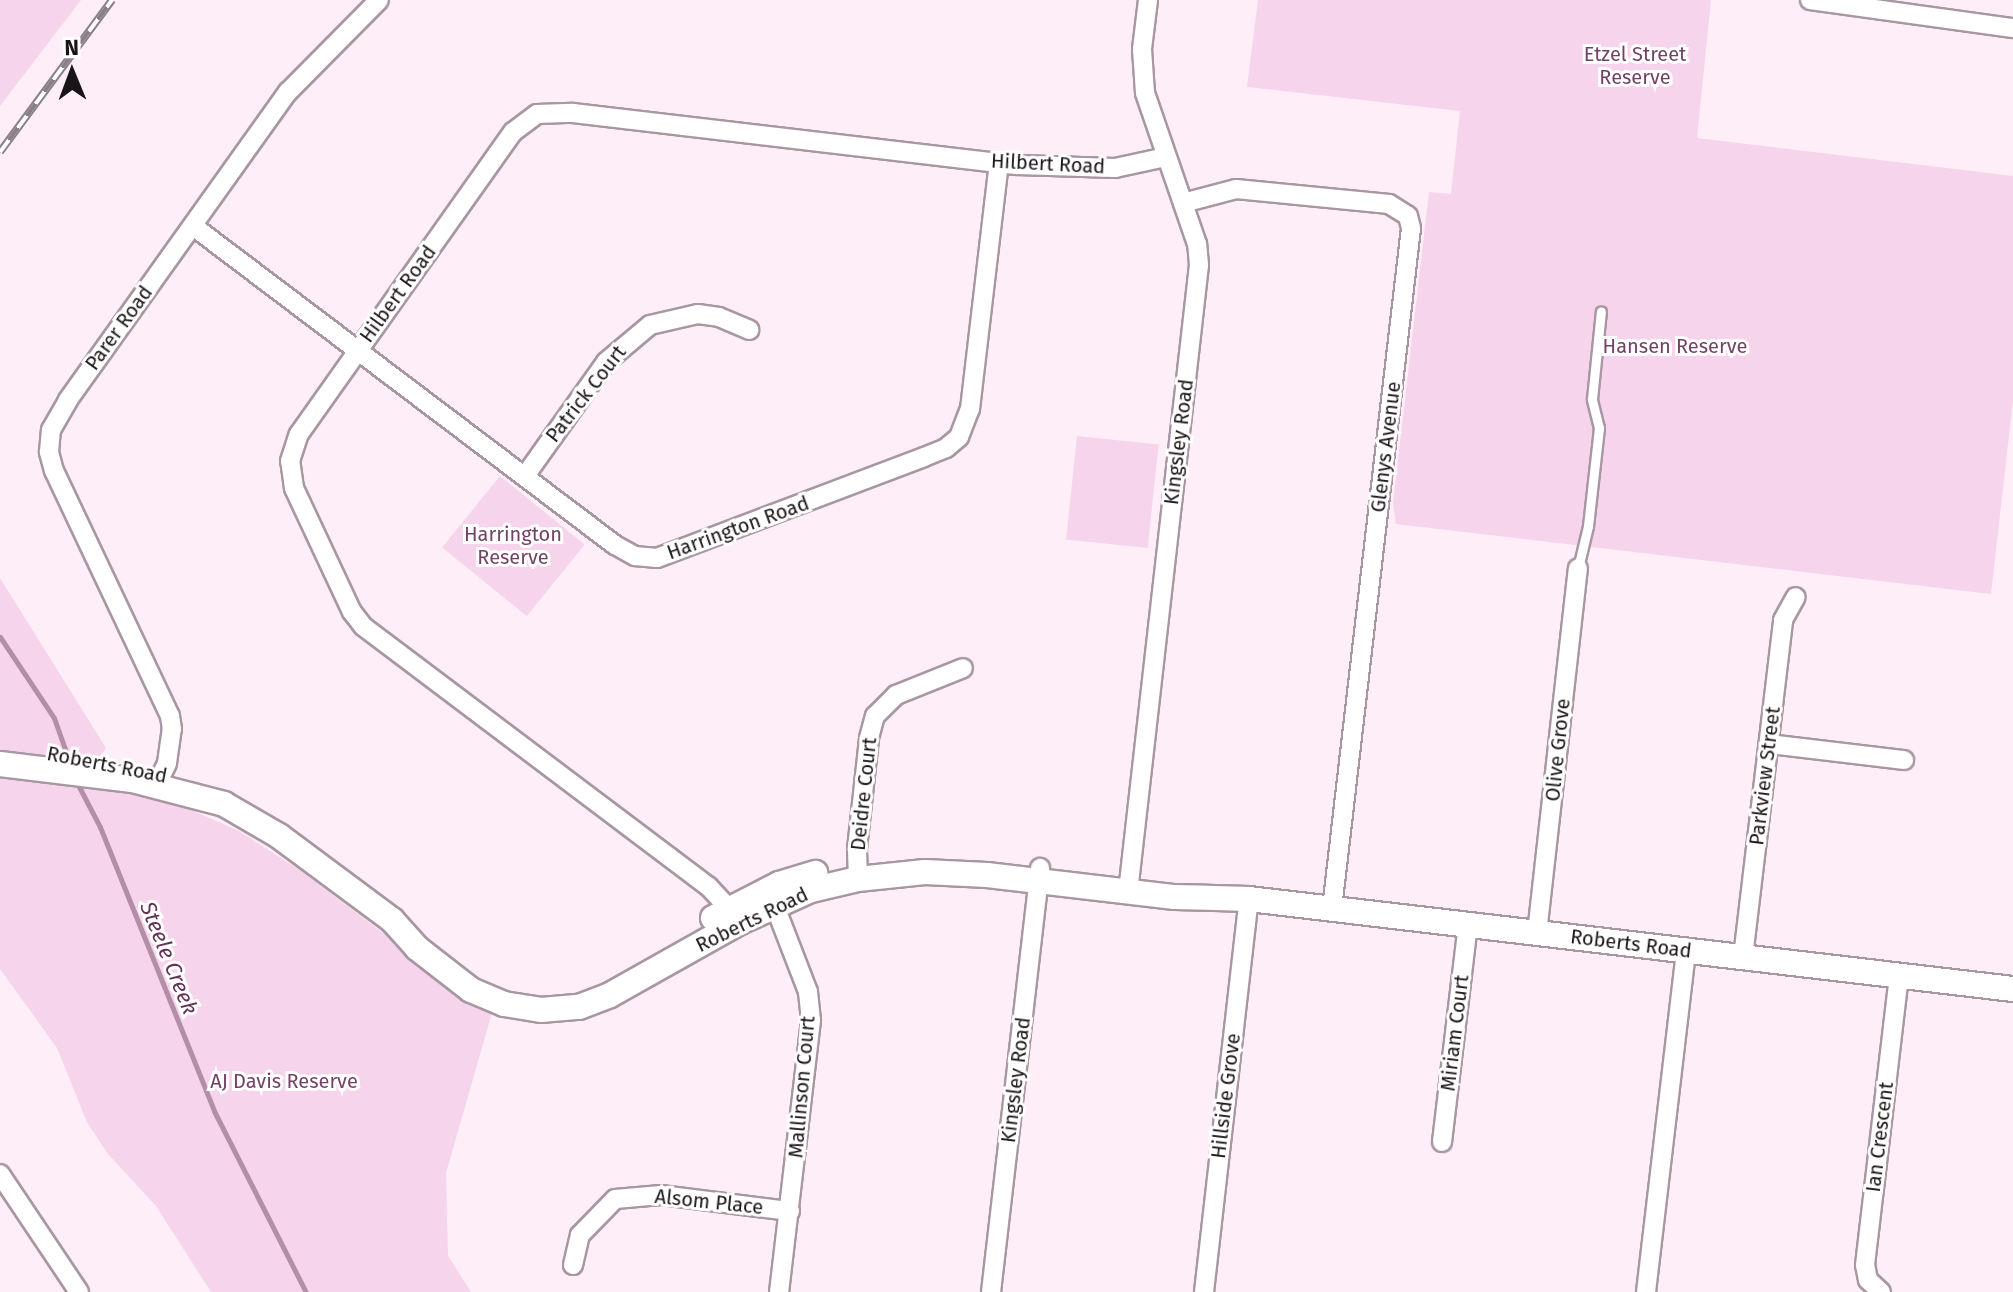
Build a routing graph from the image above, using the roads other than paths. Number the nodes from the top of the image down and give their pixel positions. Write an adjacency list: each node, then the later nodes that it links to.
1 (379, 0): 8 (street, Parer Road)
2 (1148, 0): 5 (street, Kingsley Road)
3 (1810, 0): 4 (street)
4 (2013, 28)
5 (1166, 157): 6 (street, Hilbert Road); 7 (street, Kingsley Road)
6 (999, 163): 11 (street, Hilbert Road); 12 (street, Harrington Road)
7 (1183, 203): 24 (street, Kingsley Road); 27 (street, Glenys Avenue)
8 (193, 226): 11 (street, Harrington Road); 21 (street, Parer Road)
9 (1601, 311): 13 (lane)
10 (749, 330): 12 (street, Patrick Court)
11 (357, 350): 12 (street, Harrington Road); 28 (street, Hilbert Road)
12 (525, 476)
13 (1578, 568): 30 (street, Olive Grove)
14 (1796, 597): 16 (street, Parkview Street)
15 (963, 668): 22 (street, Deidre Court)
16 (1769, 744): 18 (street); 32 (street, Parkview Street)
17 (0, 748): 19 (street, Roberts Road)
18 (1904, 760)
19 (51, 762): 20 (street, Roberts Road); 21 (street, Roberts Road)
20 (0, 764)
21 (158, 777): 28 (street, Roberts Road)
22 (857, 871): 23 (street, Roberts Road); 25 (street, Roberts Road)
23 (1039, 875): 24 (street, Roberts Road); 41 (street, Kingsley Road)
24 (1128, 885): 26 (street, Roberts Road)
25 (771, 897): 28 (street, Roberts Road); 37 (street, Mallinson Court)
26 (1249, 899): 27 (street, Roberts Road); 42 (street, Hillside Grove)
27 (1332, 909): 29 (street, Roberts Road)
28 (735, 915)
29 (1468, 925): 30 (street, Roberts Road); 35 (street, Miriam Court)
30 (1537, 933): 31 (street, Roberts Road)
31 (1686, 951): 32 (street, Roberts Road); 43 (street)
32 (1743, 957): 33 (street, Roberts Road)
33 (1899, 976): 34 (street, Roberts Road); 44 (street, Ian Crescent)
34 (2013, 989)
35 (1442, 1142)
36 (0, 1174): 39 (street)
37 (790, 1211): 38 (street, Alsom Place); 40 (street, Mallinson Court)
38 (573, 1265)
39 (79, 1292)
40 (779, 1292)
41 (991, 1292)
42 (1204, 1292)
43 (1646, 1292)
44 (1881, 1292)

